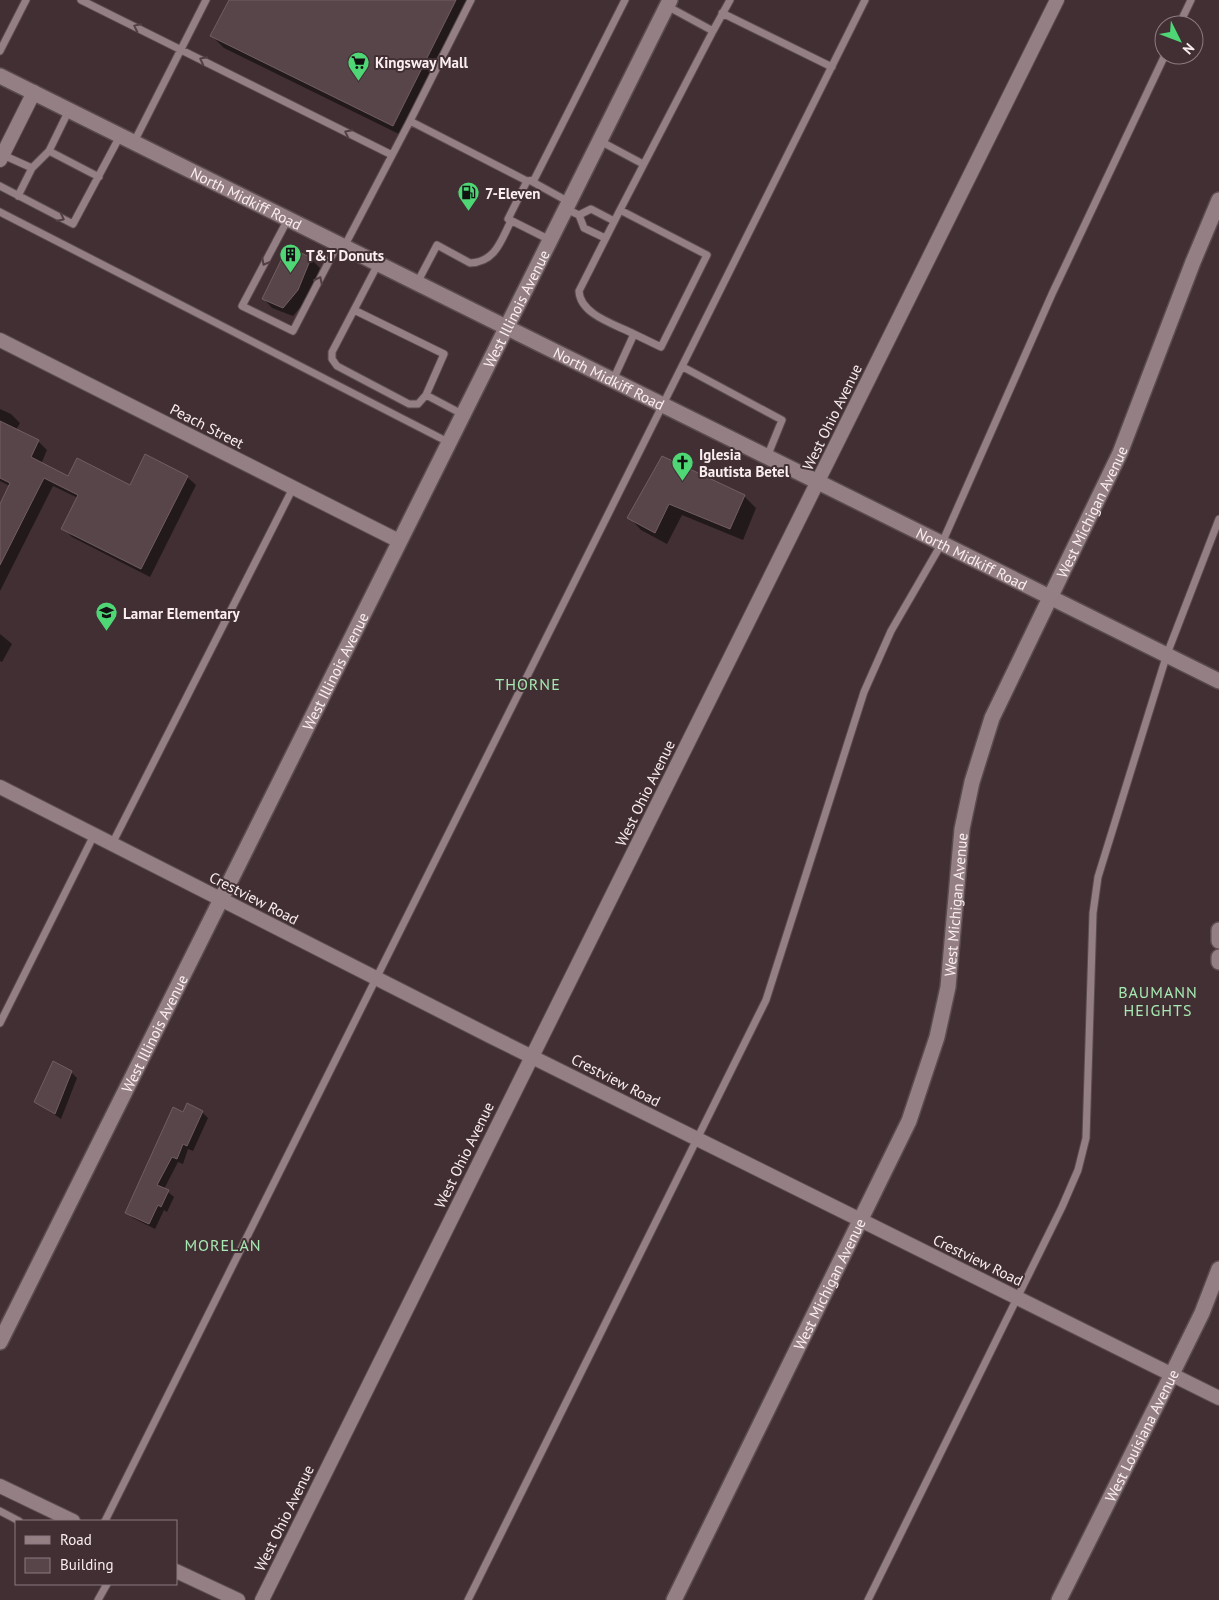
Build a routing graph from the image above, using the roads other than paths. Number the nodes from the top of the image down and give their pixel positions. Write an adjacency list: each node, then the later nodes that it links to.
1 (26, 0): 15 (lane)
2 (81, 0): 14 (lane, one-way to 2)
3 (206, 0): 14 (lane)
4 (471, 0): 21 (lane)
5 (626, 0): 31 (lane)
6 (730, 0): 11 (lane)
7 (1057, 0): 57 (street, West Ohio Avenue)
8 (1191, 0): 12 (lane)
9 (862, 1): 17 (lane)
10 (669, 3): 13 (lane); 23 (main road, West Illinois Avenue)
11 (722, 13): 13 (lane); 17 (lane)
12 (1184, 15)
13 (713, 31): 28 (lane)
14 (181, 49): 24 (lane); 26 (lane, one-way to 14)
15 (0, 51)
16 (1160, 65): 61 (lane)
17 (832, 67): 50 (lane)
18 (0, 76): 19 (main road, North Midkiff Road)
19 (34, 92): 20 (main road, North Midkiff Road); 27 (street)
20 (69, 110): 22 (main road, North Midkiff Road); 25 (lane)
21 (410, 121): 26 (lane); 31 (lane)
22 (120, 135): 24 (main road, North Midkiff Road); 30 (lane)
23 (600, 141): 28 (lane); 35 (main road, West Illinois Avenue)
24 (134, 142): 38 (main road, North Midkiff Road)
25 (49, 151): 29 (lane); 30 (lane)
26 (392, 155): 43 (lane)
27 (1, 158): 29 (lane)
28 (643, 164): 36 (lane)
29 (32, 168): 33 (lane)
30 (99, 177): 33 (lane, one-way to 30)
31 (529, 181): 35 (lane); 39 (lane)
32 (0, 186): 33 (lane)
33 (18, 196)
34 (1219, 200): 62 (main road, West Michigan Avenue)
35 (571, 208): 40 (lane); 41 (lane); 42 (main road, West Illinois Avenue)
36 (620, 210): 40 (lane); 48 (lane)
37 (0, 212): 55 (lane)
38 (288, 219): 43 (main road, North Midkiff Road); 43 (lane, one-way to 43)
39 (511, 221): 42 (lane); 45 (lane)
40 (614, 221): 41 (lane)
41 (605, 238): 48 (lane)
42 (550, 240): 47 (main road, West Illinois Avenue)
43 (341, 246): 44 (main road, North Midkiff Road)
44 (378, 264): 45 (main road, North Midkiff Road); 46 (lane)
45 (417, 284): 47 (main road, North Midkiff Road)
46 (354, 310): 52 (lane); 52 (lane)
47 (506, 328): 51 (main road, North Midkiff Road); 54 (main road, West Illinois Avenue)
48 (634, 334): 51 (lane)
49 (0, 340): 58 (street, Peach Street)
50 (683, 367): 53 (lane); 56 (lane)
51 (613, 381): 53 (main road, North Midkiff Road)
52 (426, 395): 54 (lane)
53 (664, 406): 56 (main road, North Midkiff Road); 73 (lane)
54 (462, 414): 55 (main road, West Illinois Avenue)
55 (448, 442): 60 (main road, West Illinois Avenue)
56 (768, 456): 57 (main road, North Midkiff Road)
57 (818, 481): 61 (main road, North Midkiff Road); 75 (street, West Ohio Avenue)
58 (294, 488): 60 (street, Peach Street); 67 (lane)
59 (1219, 519): 63 (lane)
60 (399, 541): 68 (main road, West Illinois Avenue)
61 (942, 543): 62 (main road, North Midkiff Road); 76 (lane)
62 (1052, 597): 63 (main road, North Midkiff Road); 77 (main road, West Michigan Avenue)
63 (1167, 654): 64 (main road, North Midkiff Road); 79 (lane)
64 (1219, 681)
65 (0, 787): 66 (street, Crestview Road)
66 (94, 835): 67 (street, Crestview Road); 74 (lane)
67 (112, 844): 68 (street, Crestview Road)
68 (221, 899): 73 (street, Crestview Road); 80 (main road, West Illinois Avenue)
69 (1219, 930): 70 (main road)
70 (1219, 941)
71 (1219, 957): 72 (main road)
72 (1219, 962)
73 (377, 978): 75 (street, Crestview Road); 87 (lane)
74 (0, 1022)
75 (532, 1056): 76 (street, Crestview Road); 92 (street, West Ohio Avenue)
76 (697, 1139): 77 (street, Crestview Road); 93 (lane)
77 (860, 1220): 79 (street, Crestview Road); 94 (main road, West Michigan Avenue)
78 (1219, 1269): 81 (main road, West Louisiana Avenue)
79 (1018, 1298): 81 (street, Crestview Road); 95 (lane)
80 (0, 1342)
81 (1172, 1374): 82 (street, Crestview Road); 96 (main road, West Louisiana Avenue)
82 (1219, 1398)
83 (1, 1489): 86 (street)
84 (0, 1511): 85 (lane)
85 (17, 1520)
86 (71, 1520)
87 (106, 1520)
88 (178, 1571): 91 (street)
89 (106, 1585): 90 (lane)
90 (98, 1600)
91 (238, 1600)
92 (262, 1600)
93 (468, 1600)
94 (674, 1600)
95 (868, 1600)
96 (1059, 1600)

